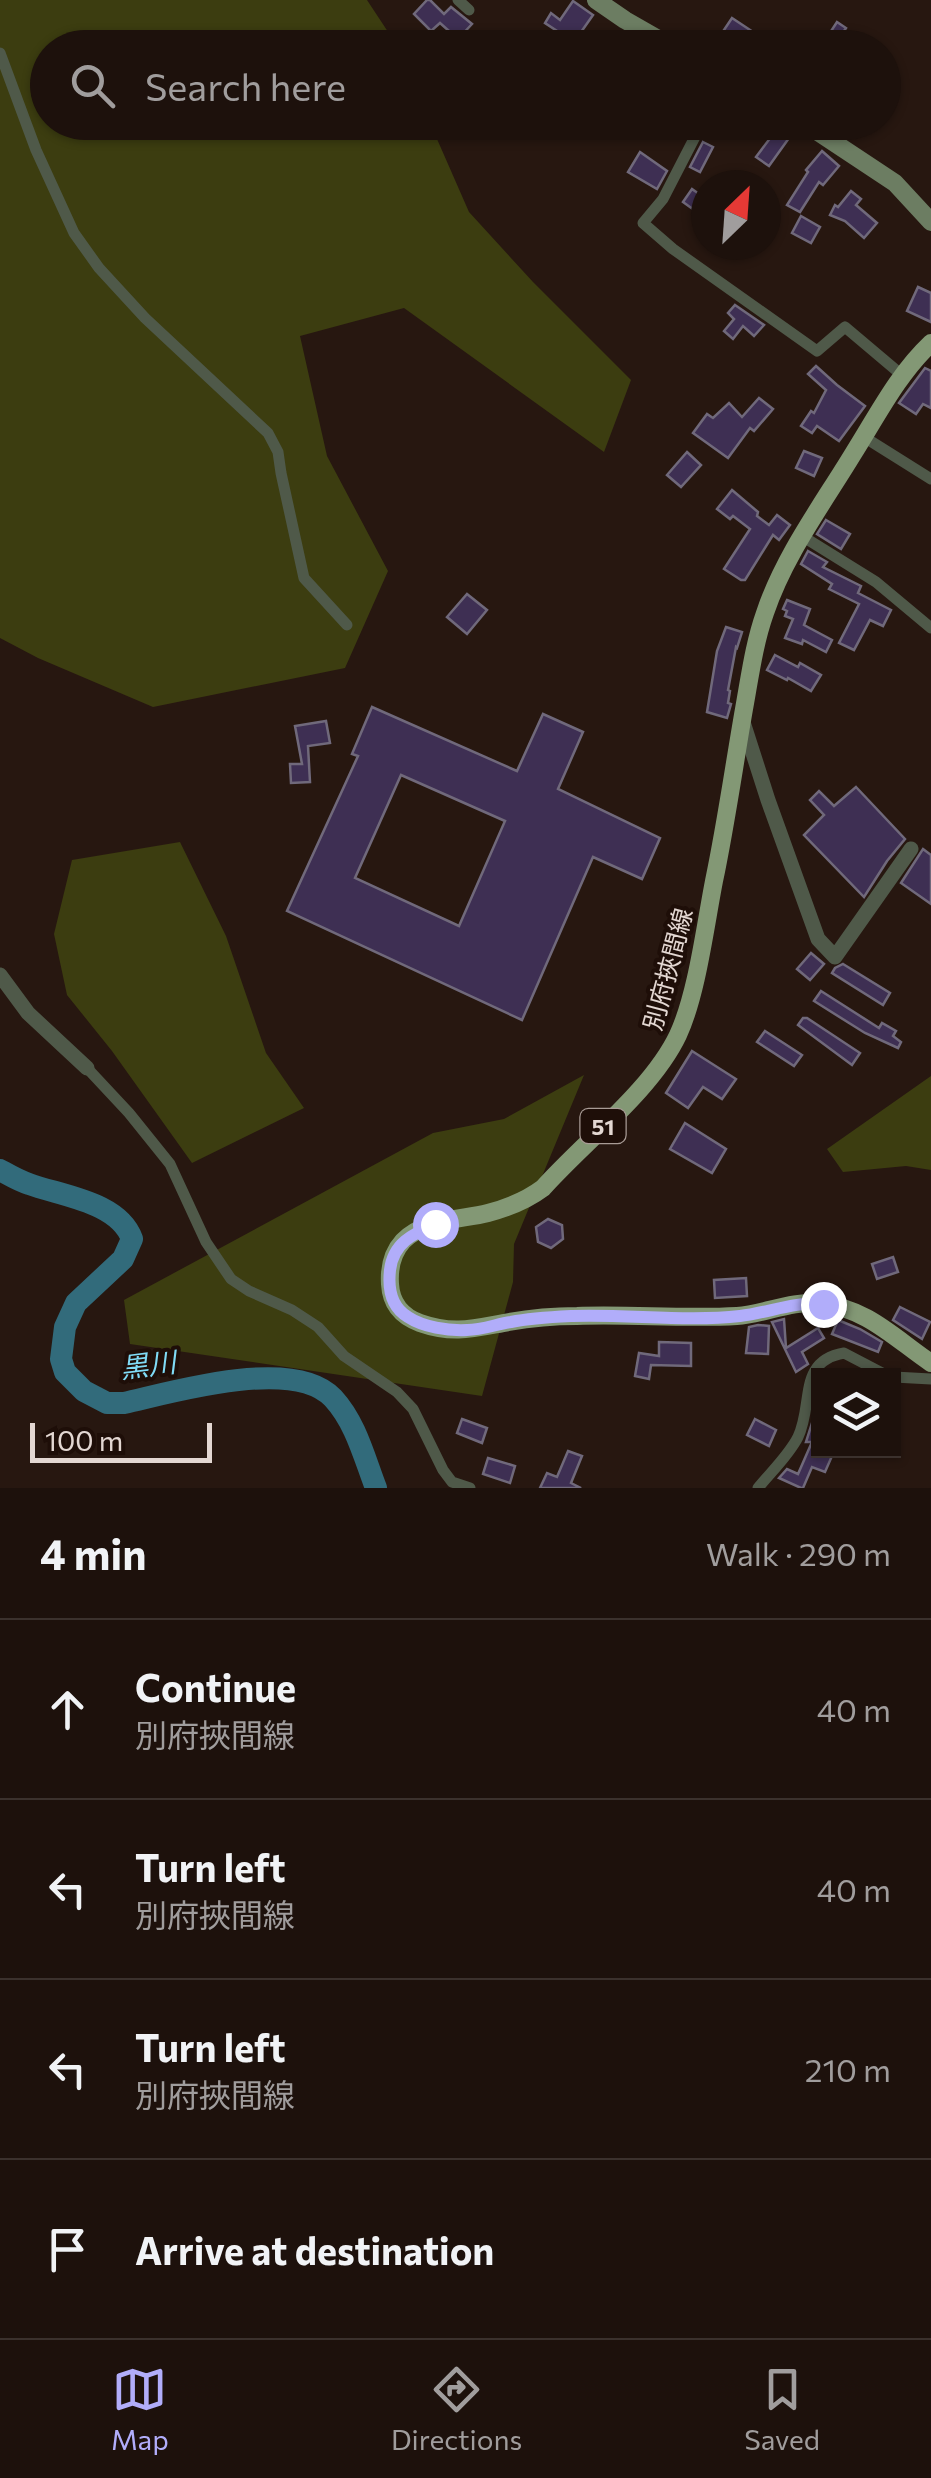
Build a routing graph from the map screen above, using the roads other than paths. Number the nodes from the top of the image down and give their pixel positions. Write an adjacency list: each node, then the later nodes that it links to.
1 (458, 0): 3 (street)
2 (596, 0): 4 (main road)
3 (470, 10)
4 (642, 30)
5 (0, 54): 6 (street)
6 (30, 134)
7 (32, 140): 16 (street)
8 (693, 140): 12 (street)
9 (831, 140): 10 (main road)
10 (931, 222)
11 (931, 343): 12 (main road, 別府挾間線 / 51)
12 (904, 376): 13 (main road, 別府挾間線 / 51)
13 (864, 437): 14 (street); 15 (main road, 別府挾間線 / 51)
14 (931, 479)
15 (802, 536): 17 (street); 18 (main road, 別府挾間線 / 51)
16 (347, 624)
17 (931, 628)
18 (742, 720): 19 (street); 22 (main road, 別府挾間線 / 51)
19 (910, 850)
20 (0, 975): 21 (street)
21 (87, 1068): 28 (street)
22 (931, 1363)
23 (816, 1368): 24 (street)
24 (875, 1368)
25 (901, 1377): 27 (street)
26 (811, 1379): 29 (street)
27 (931, 1379)
28 (470, 1488)
29 (758, 1488)

